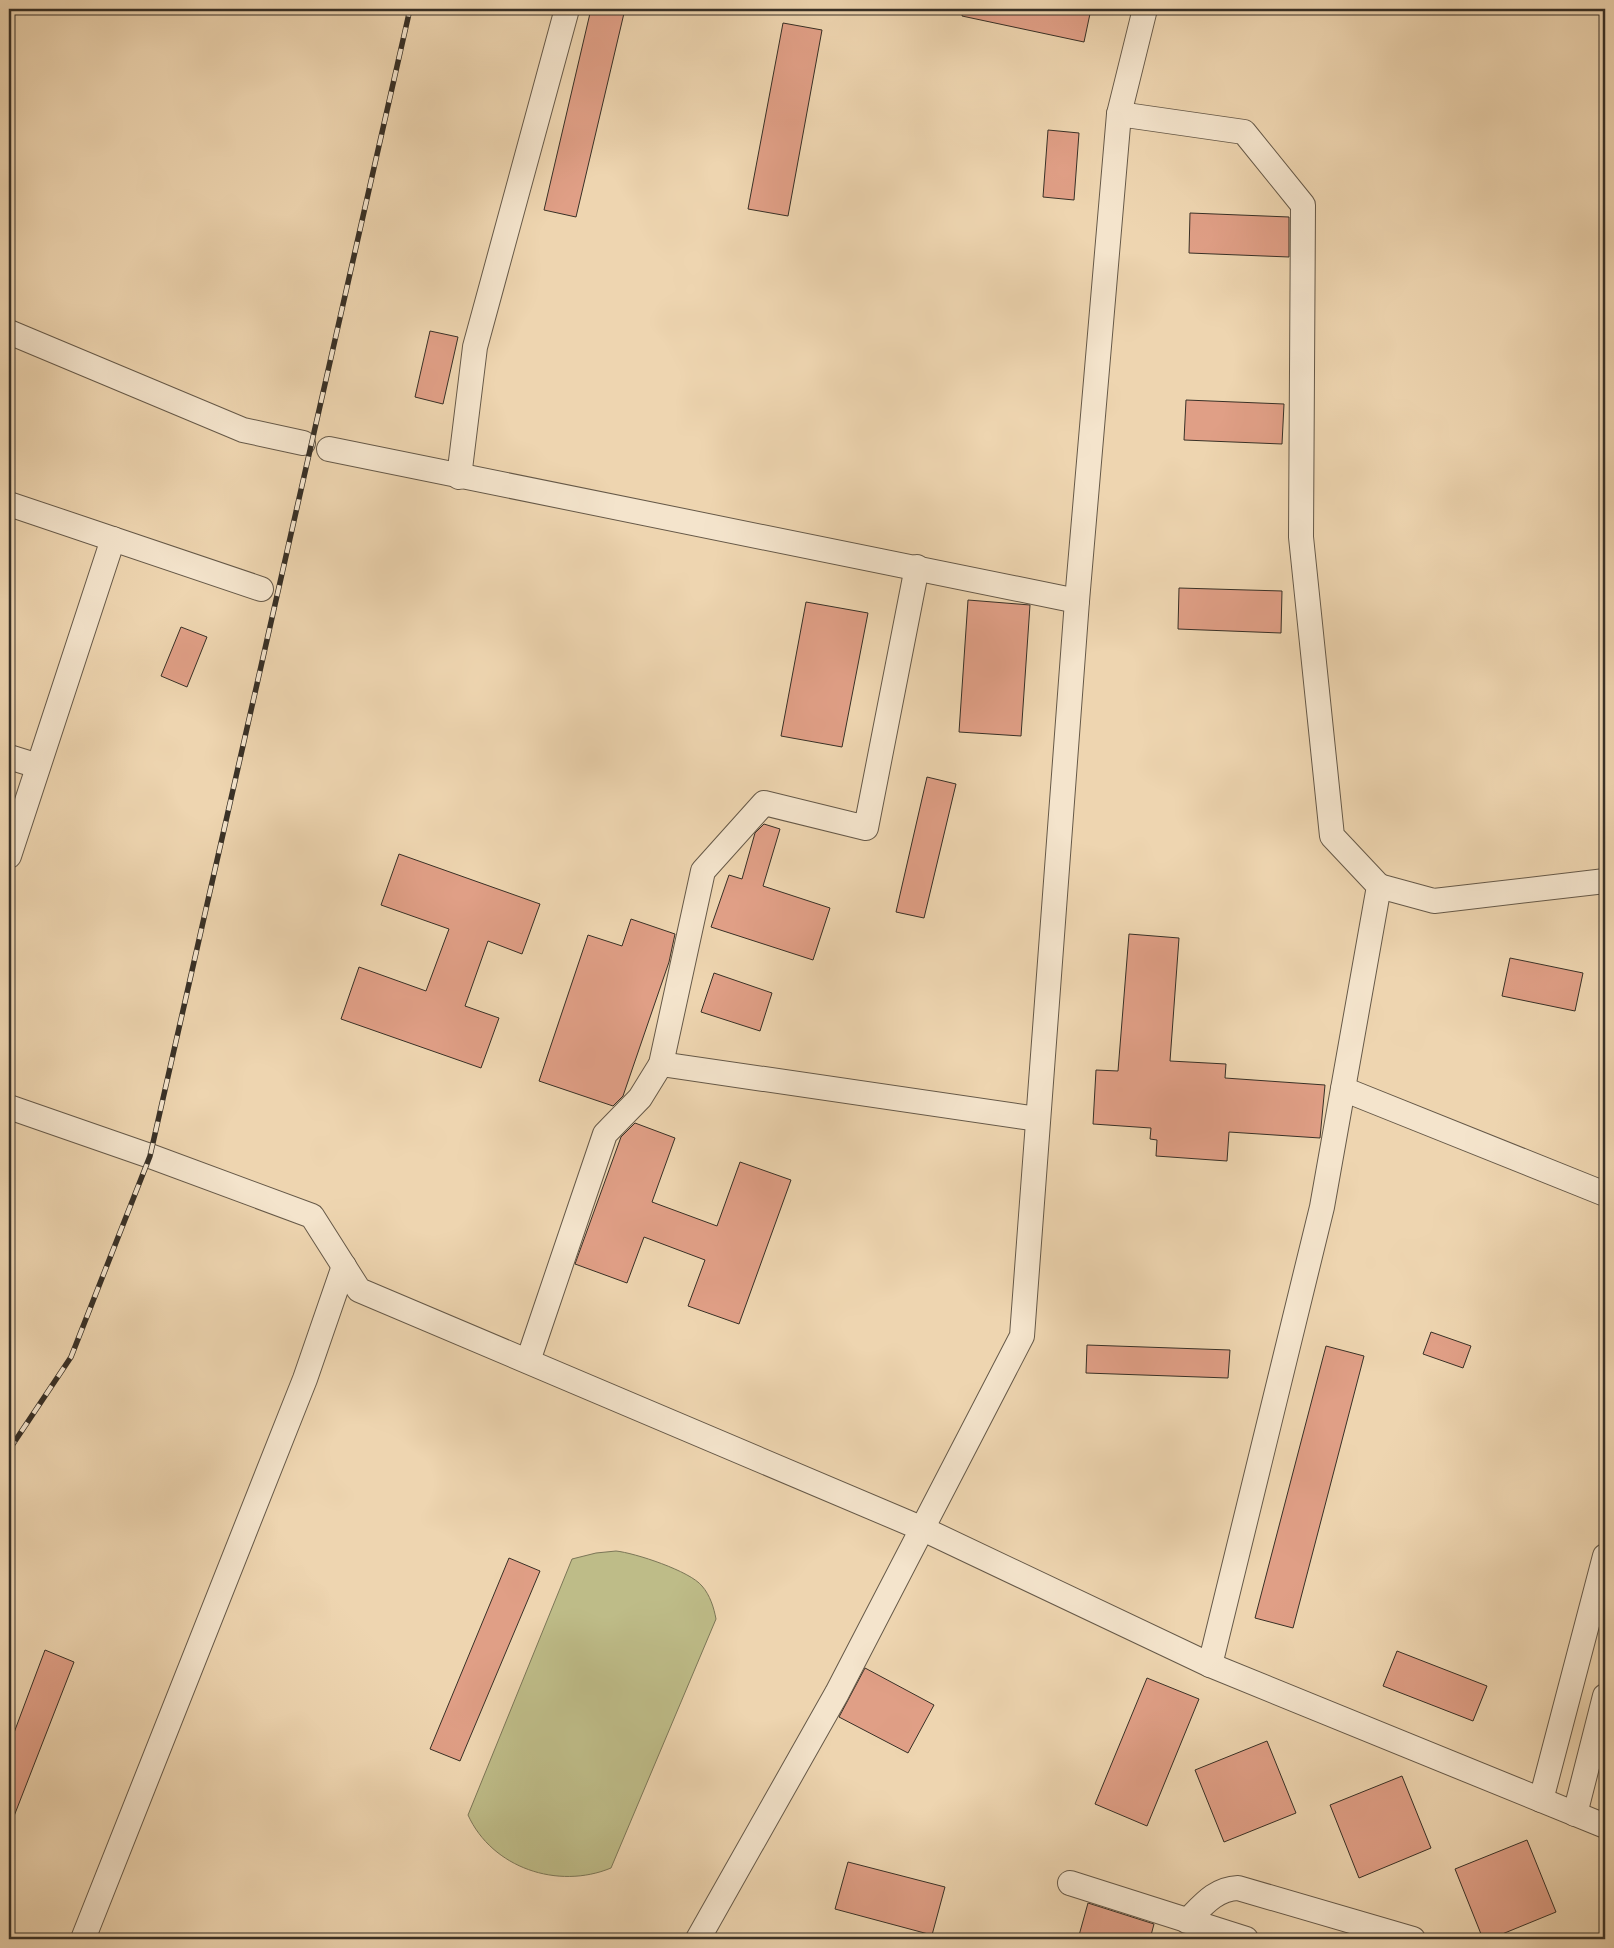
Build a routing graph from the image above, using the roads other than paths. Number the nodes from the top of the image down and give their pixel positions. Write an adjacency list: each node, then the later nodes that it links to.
1 (567, 9): 7 (street)
2 (1139, 10): 3 (street)
3 (1119, 114): 12 (street); 17 (street)
4 (9, 332): 5 (street)
5 (303, 443)
6 (329, 449): 7 (street)
7 (459, 477): 10 (street)
8 (9, 504): 9 (street)
9 (113, 539): 11 (street); 14 (street)
10 (916, 567): 12 (street); 18 (street)
11 (261, 590)
12 (1078, 601): 21 (street)
13 (9, 757): 14 (street)
14 (38, 766): 15 (street)
15 (9, 856)
16 (1605, 881): 17 (street)
17 (1379, 886): 19 (street)
18 (661, 1064): 21 (street); 24 (street)
19 (1343, 1089): 22 (street); 27 (street)
20 (9, 1107): 23 (street)
21 (1038, 1119): 25 (street)
22 (1605, 1194)
23 (344, 1266): 24 (street); 34 (street)
24 (528, 1361): 25 (street)
25 (923, 1529): 27 (street); 35 (street)
26 (1605, 1556): 29 (street)
27 (1210, 1665): 29 (street)
28 (1605, 1696): 30 (street)
29 (1541, 1800): 30 (street)
30 (1575, 1814): 31 (street)
31 (1605, 1826)
32 (1070, 1883): 33 (street)
33 (1187, 1921): 36 (street); 37 (street)
34 (83, 1939)
35 (698, 1939)
36 (1246, 1939)
37 (1414, 1939)

